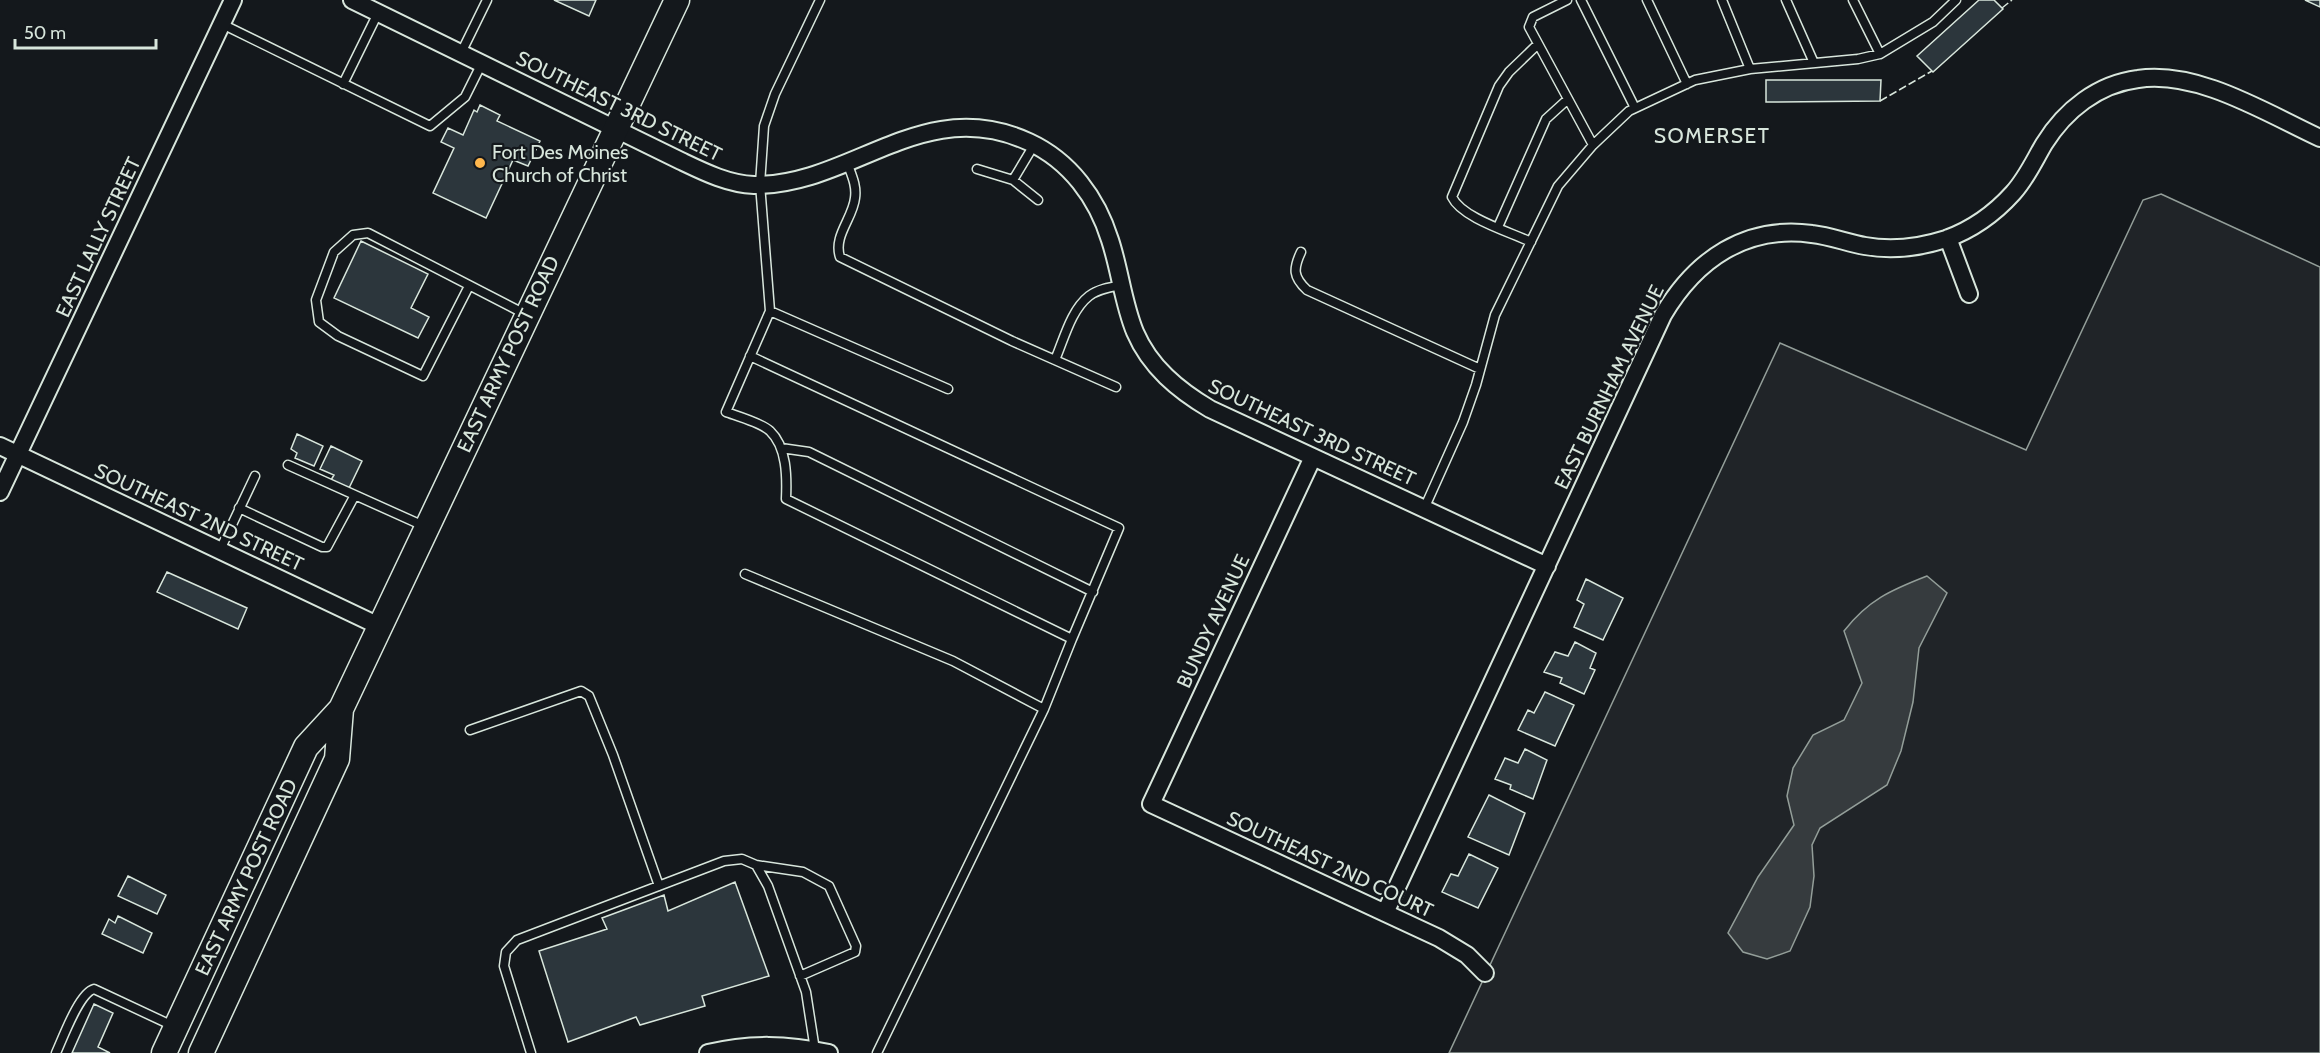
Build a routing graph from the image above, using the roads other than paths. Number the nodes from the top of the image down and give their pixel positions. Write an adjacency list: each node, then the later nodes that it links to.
1 (233, 0): 14 (street, EAST LALLY STREET)
2 (352, 0): 13 (street, SOUTHEAST 3RD STREET)
3 (487, 0): 16 (lane)
4 (677, 0): 25 (main road, EAST ARMY POST ROAD)
5 (820, 0): 32 (lane)
6 (1567, 0): 15 (lane)
7 (1581, 0): 24 (lane)
8 (1647, 0): 22 (lane)
9 (1722, 0): 20 (lane)
10 (1786, 0): 19 (lane)
11 (1853, 0): 17 (lane)
12 (1956, 0): 17 (lane)
13 (378, 13): 16 (street, SOUTHEAST 3RD STREET); 21 (lane)
14 (222, 24): 21 (lane); 50 (street, EAST LALLY STREET)
15 (1538, 44): 23 (lane); 34 (lane)
16 (461, 53): 18 (street, SOUTHEAST 3RD STREET)
17 (1880, 54): 19 (lane)
18 (482, 63): 21 (lane); 25 (street, SOUTHEAST 3RD STREET)
19 (1814, 63): 20 (lane)
20 (1750, 69): 22 (lane)
21 (343, 84)
22 (1687, 84): 24 (lane)
23 (1568, 99): 28 (lane); 34 (lane)
24 (1635, 108): 28 (lane)
25 (616, 129): 32 (street, SOUTHEAST 3RD STREET); 42 (main road, EAST ARMY POST ROAD)
26 (2320, 138): 35 (street, EAST BURNHAM AVENUE)
27 (1034, 145): 29 (street, SOUTHEAST 3RD STREET); 31 (lane); 38 (street, SOUTHEAST 3RD STREET)
28 (1593, 145): 36 (lane)
29 (847, 161): 32 (street, SOUTHEAST 3RD STREET); 44 (lane)
30 (977, 169): 31 (lane)
31 (1013, 180): 33 (lane)
32 (760, 184): 41 (lane)
33 (1038, 200)
34 (1498, 227): 36 (lane)
35 (1948, 238): 40 (street); 60 (street, EAST BURNHAM AVENUE)
36 (1531, 242): 45 (lane)
37 (1301, 252): 45 (lane)
38 (1122, 285): 44 (lane); 51 (street, SOUTHEAST 3RD STREET)
39 (468, 286): 39 (lane); 42 (lane)
40 (1969, 294)
41 (770, 311): 43 (lane); 47 (lane)
42 (527, 315): 58 (main road, EAST ARMY POST ROAD)
43 (750, 356): 49 (lane); 62 (lane)
44 (1055, 360): 46 (lane)
45 (1480, 369): 57 (lane)
46 (1116, 387)
47 (948, 389)
48 (0, 446): 50 (street, SOUTHEAST 2ND STREET)
49 (781, 448): 62 (lane); 64 (lane)
50 (18, 454): 54 (street, EAST LALLY STREET); 59 (street, SOUTHEAST 2ND STREET)
51 (1312, 457): 57 (street, SOUTHEAST 3RD STREET); 68 (street, BUNDY AVENUE)
52 (288, 465): 55 (lane)
53 (255, 476): 56 (lane)
54 (0, 492)
55 (355, 495): 56 (lane); 58 (lane)
56 (239, 508): 59 (lane)
57 (1424, 509): 60 (street, SOUTHEAST 3RD STREET)
58 (426, 528): 63 (main road, EAST ARMY POST ROAD)
59 (219, 550): 63 (street, SOUTHEAST 2ND STREET)
60 (1546, 566): 71 (street, EAST BURNHAM AVENUE)
61 (745, 574): 66 (lane)
62 (1093, 592): 64 (lane)
63 (379, 626): 65 (main road, EAST ARMY POST ROAD)
64 (1072, 639): 66 (lane)
65 (341, 709): 74 (main road, EAST ARMY POST ROAD); 78 (main road, EAST ARMY POST ROAD)
66 (1044, 709): 81 (lane)
67 (470, 730): 70 (lane)
68 (1151, 804): 71 (street, SOUTHEAST 2ND COURT)
69 (756, 865): 70 (lane); 73 (lane); 73 (lane)
70 (659, 886): 79 (lane)
71 (1385, 913): 72 (street, SOUTHEAST 2ND COURT)
72 (1485, 973)
73 (800, 976): 75 (lane)
74 (176, 1028): 76 (lane); 77 (main road, EAST ARMY POST ROAD)
75 (822, 1051): 80 (street)
76 (56, 1053)
77 (164, 1053)
78 (201, 1053)
79 (531, 1053)
80 (708, 1053)
81 (877, 1053)

